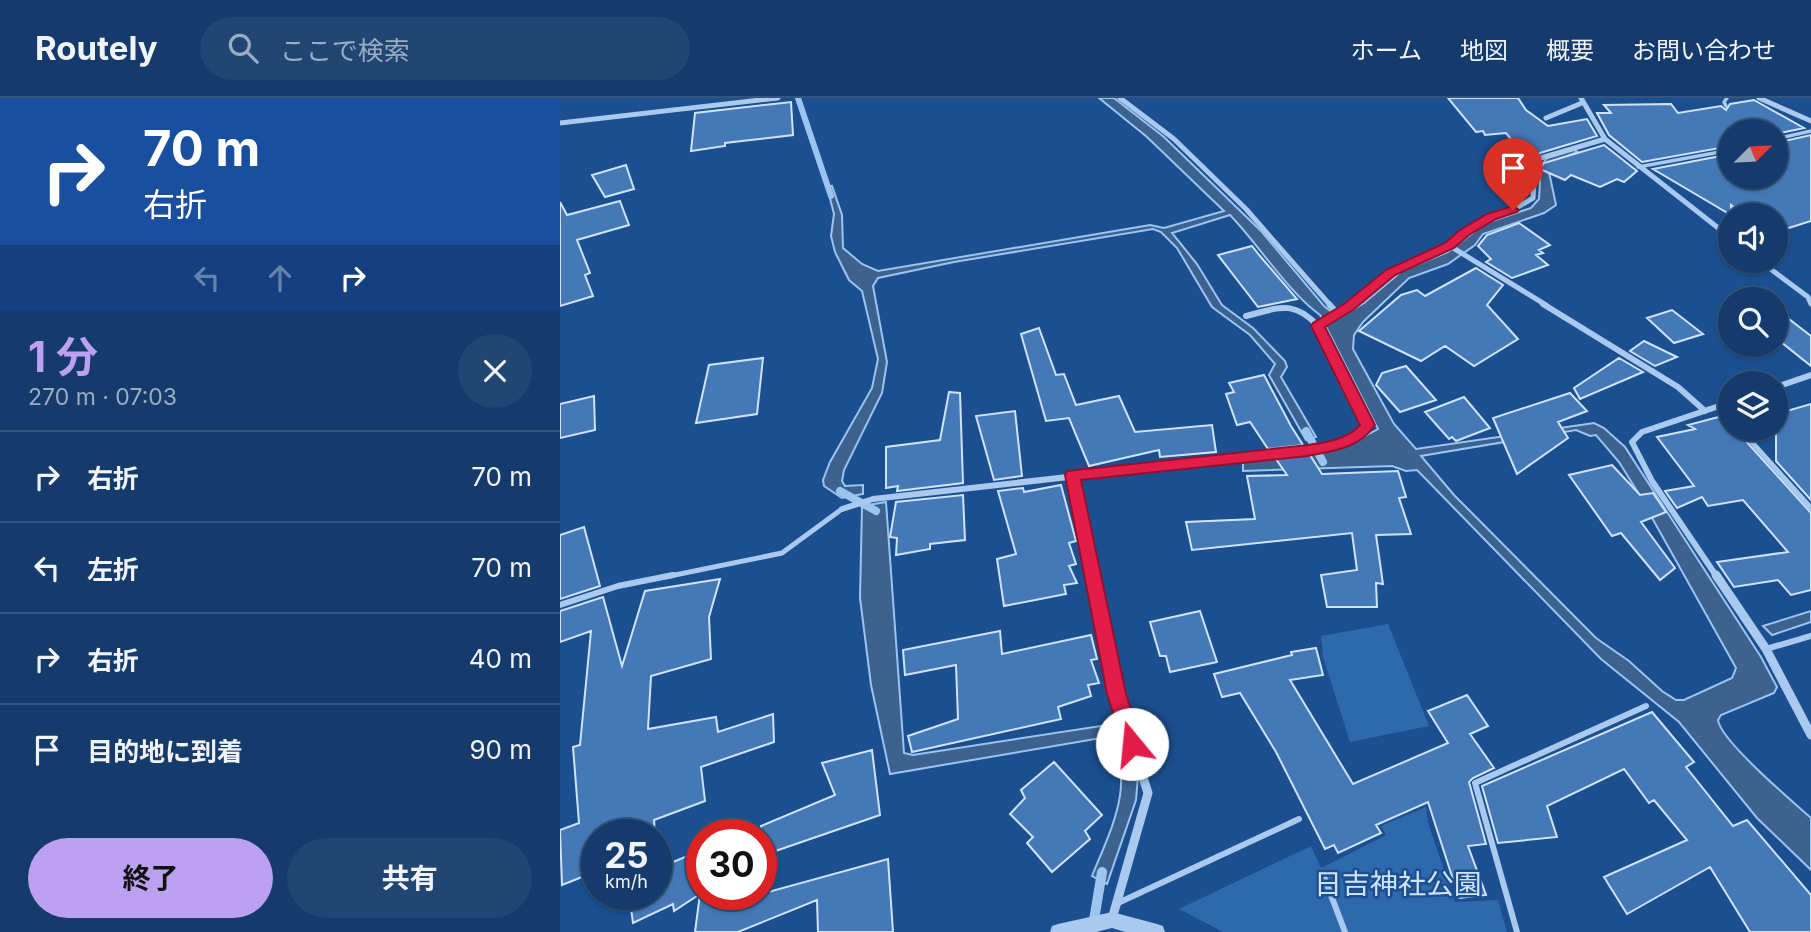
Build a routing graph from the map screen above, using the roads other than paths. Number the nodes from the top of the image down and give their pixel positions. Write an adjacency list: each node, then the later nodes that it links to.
1 (778, 98): 5 (street)
2 (1120, 98): 21 (street)
3 (1727, 98): 7 (lane)
4 (1759, 98): 9 (street)
5 (756, 99): 10 (street)
6 (1583, 103): 8 (street); 13 (street)
7 (1726, 106)
8 (1546, 118)
9 (1811, 121)
10 (560, 123)
11 (1811, 131): 12 (lane)
12 (1788, 136)
13 (1605, 139): 15 (street); 17 (street)
14 (1718, 152): 15 (lane)
15 (1638, 167): 16 (street)
16 (1718, 228)
17 (1450, 246): 21 (street); 27 (street)
18 (1776, 273): 19 (street)
19 (1809, 297): 20 (street)
20 (1811, 304)
21 (1337, 313): 23 (street)
22 (1246, 316): 23 (street)
23 (1319, 325): 29 (street)
24 (1811, 375): 25 (street)
25 (1788, 383)
26 (1718, 407): 27 (street)
27 (1705, 411): 34 (street)
28 (1751, 441): 30 (lane)
29 (1073, 475): 31 (street); 39 (street)
30 (1811, 508)
31 (842, 509): 32 (lane)
32 (560, 605)
33 (1811, 636): 34 (lane)
34 (1766, 649): 36 (street)
35 (1646, 706): 43 (lane)
36 (1811, 736)
37 (1299, 819): 39 (lane)
38 (1323, 874): 42 (lane)
39 (1114, 912): 40 (street); 41 (street)
40 (1066, 930)
41 (1157, 932)
42 (1345, 932)
43 (1517, 932)

